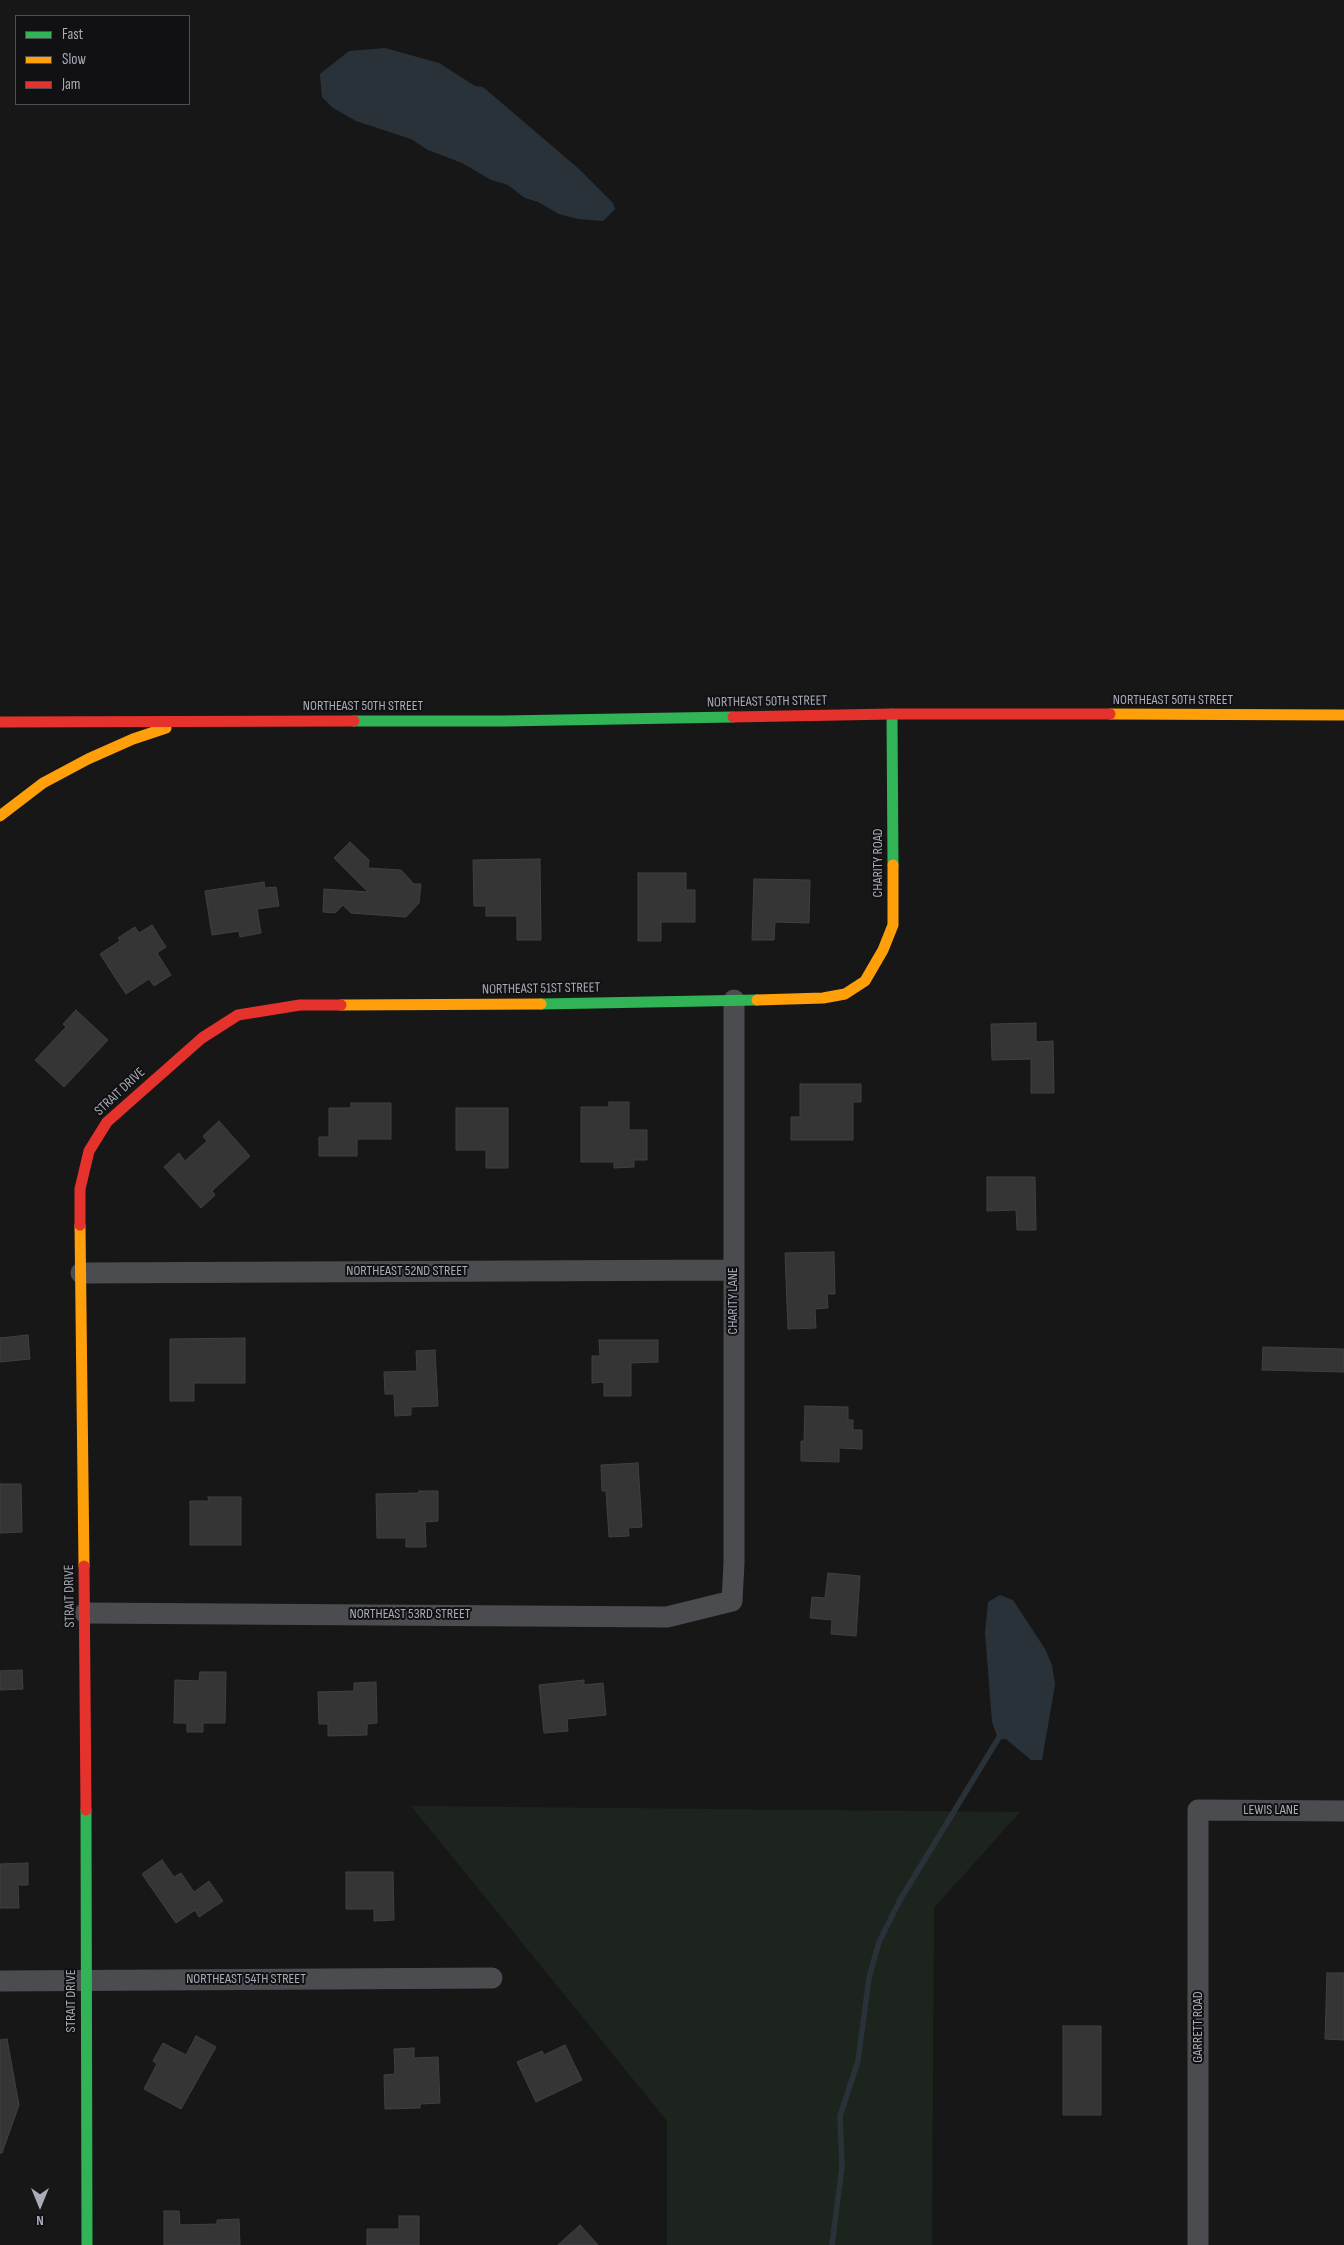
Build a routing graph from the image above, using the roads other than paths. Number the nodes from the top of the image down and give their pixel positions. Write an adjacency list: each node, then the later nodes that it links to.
1 (892, 714): 2 (street, NORTHEAST 50TH STREET); 3 (street, NORTHEAST 50TH STREET); 6 (street, CHARITY ROAD)
2 (1344, 715)
3 (191, 720): 4 (street, NORTHEAST 50TH STREET); 5 (street, NORTHEAST 50TH STREET)
4 (0, 722)
5 (0, 816)
6 (845, 994): 7 (street, NORTHEAST 51ST STREET)
7 (734, 1000): 8 (street, NORTHEAST 51ST STREET); 9 (street, CHARITY LANE)
8 (238, 1015): 10 (street, STRAIT DRIVE)
9 (733, 1270): 10 (street, NORTHEAST 52ND STREET); 11 (street, CHARITY LANE)
10 (81, 1273): 12 (street, STRAIT DRIVE)
11 (732, 1601): 12 (street, NORTHEAST 53RD STREET)
12 (85, 1613): 16 (street, STRAIT DRIVE)
13 (1198, 1810): 14 (street, LEWIS LANE); 19 (street, GARRETT ROAD)
14 (1344, 1811)
15 (492, 1978): 16 (street, NORTHEAST 54TH STREET)
16 (86, 1980): 17 (street, NORTHEAST 54TH STREET); 18 (street, STRAIT DRIVE)
17 (0, 1981)
18 (87, 2245)
19 (1198, 2245)

